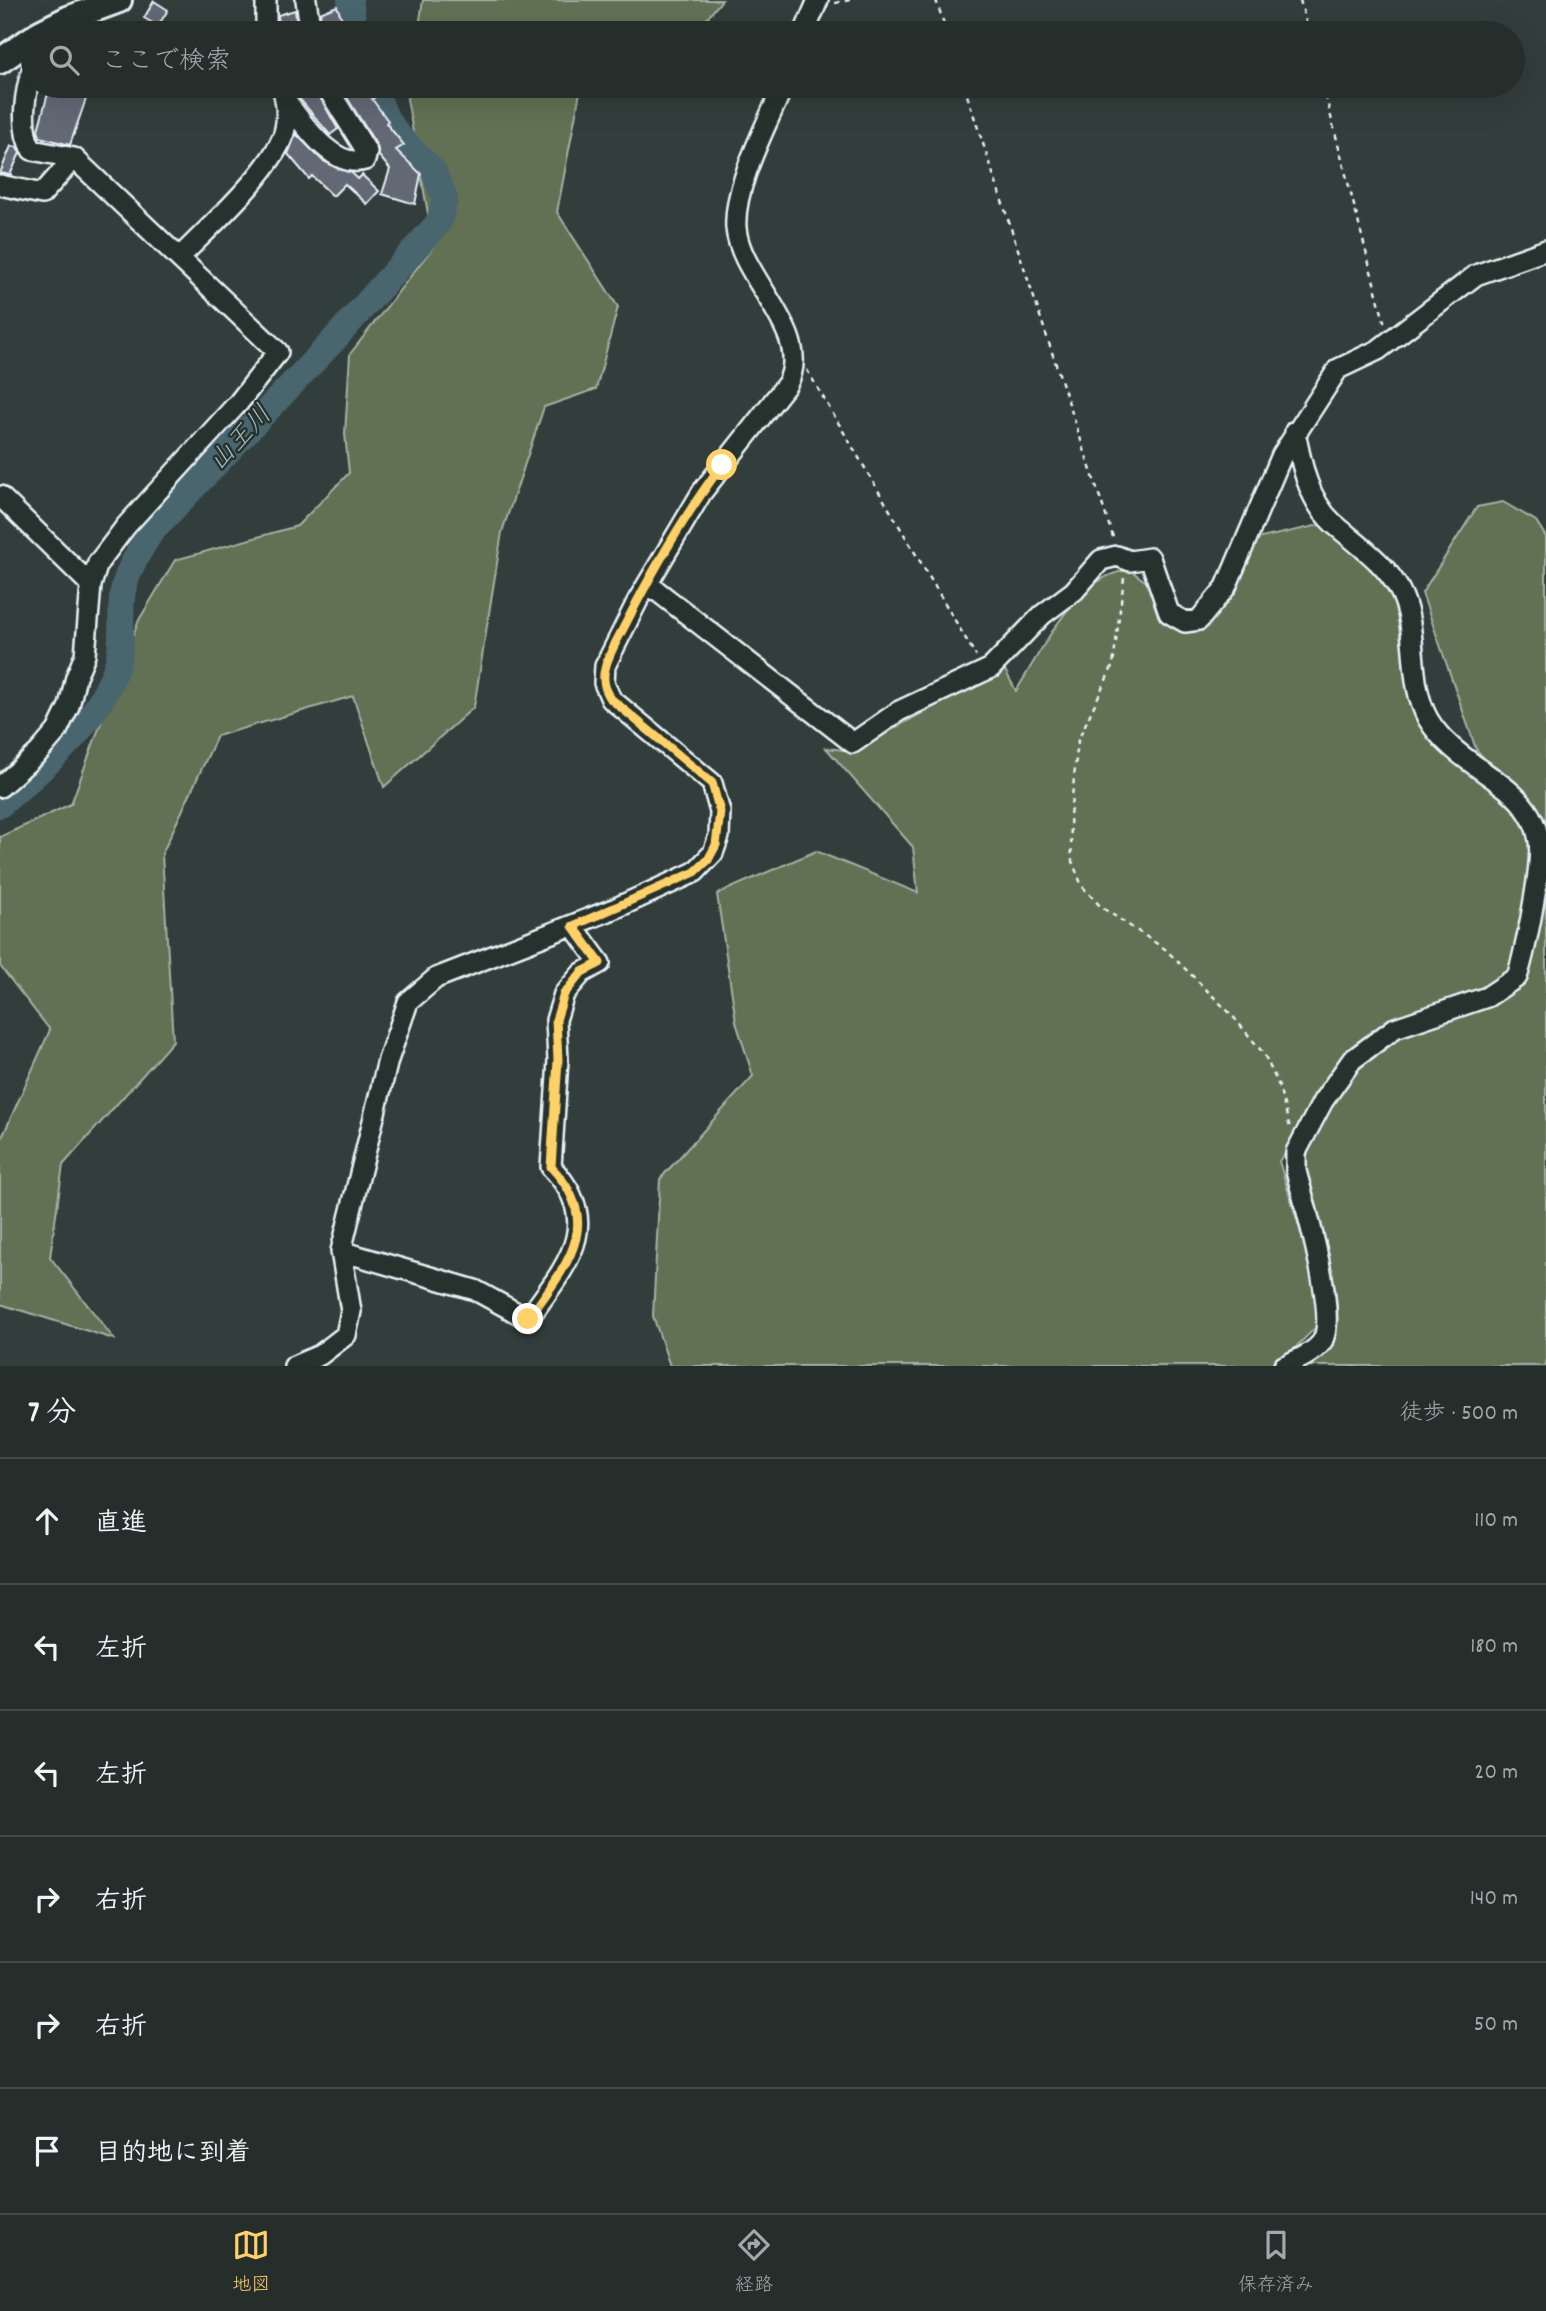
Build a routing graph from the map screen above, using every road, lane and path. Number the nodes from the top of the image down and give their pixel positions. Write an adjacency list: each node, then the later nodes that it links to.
1 (119, 0): 7 (main road)
2 (266, 0): 8 (street)
3 (306, 0): 9 (street)
4 (818, 0): 10 (street)
5 (936, 0): 11 (path)
6 (1300, 0): 12 (path)
7 (80, 21)
8 (266, 21)
9 (309, 21)
10 (809, 21)
11 (943, 21)
12 (1306, 21)
13 (21, 46): 14 (main road)
14 (0, 61)
15 (27, 98): 22 (street)
16 (284, 98): 25 (street)
17 (288, 98): 18 (street)
18 (333, 98)
19 (778, 98): 27 (street)
20 (968, 98): 30 (path)
21 (1326, 98): 26 (path)
22 (74, 158): 23 (street); 25 (street)
23 (0, 185)
24 (1546, 250): 26 (street)
25 (180, 257): 32 (street)
26 (1390, 342): 28 (street)
27 (794, 366): 31 (street); 33 (path)
28 (1295, 432): 30 (street); 36 (street)
29 (0, 496): 32 (street)
30 (1124, 558): 33 (street); 36 (path)
31 (648, 584): 33 (street); 35 (street)
32 (91, 585): 34 (street)
33 (985, 671)
34 (0, 787)
35 (573, 926): 37 (street); 37 (street)
36 (1296, 1152): 39 (street)
37 (341, 1251): 38 (street)
38 (294, 1366)
39 (1284, 1366)

